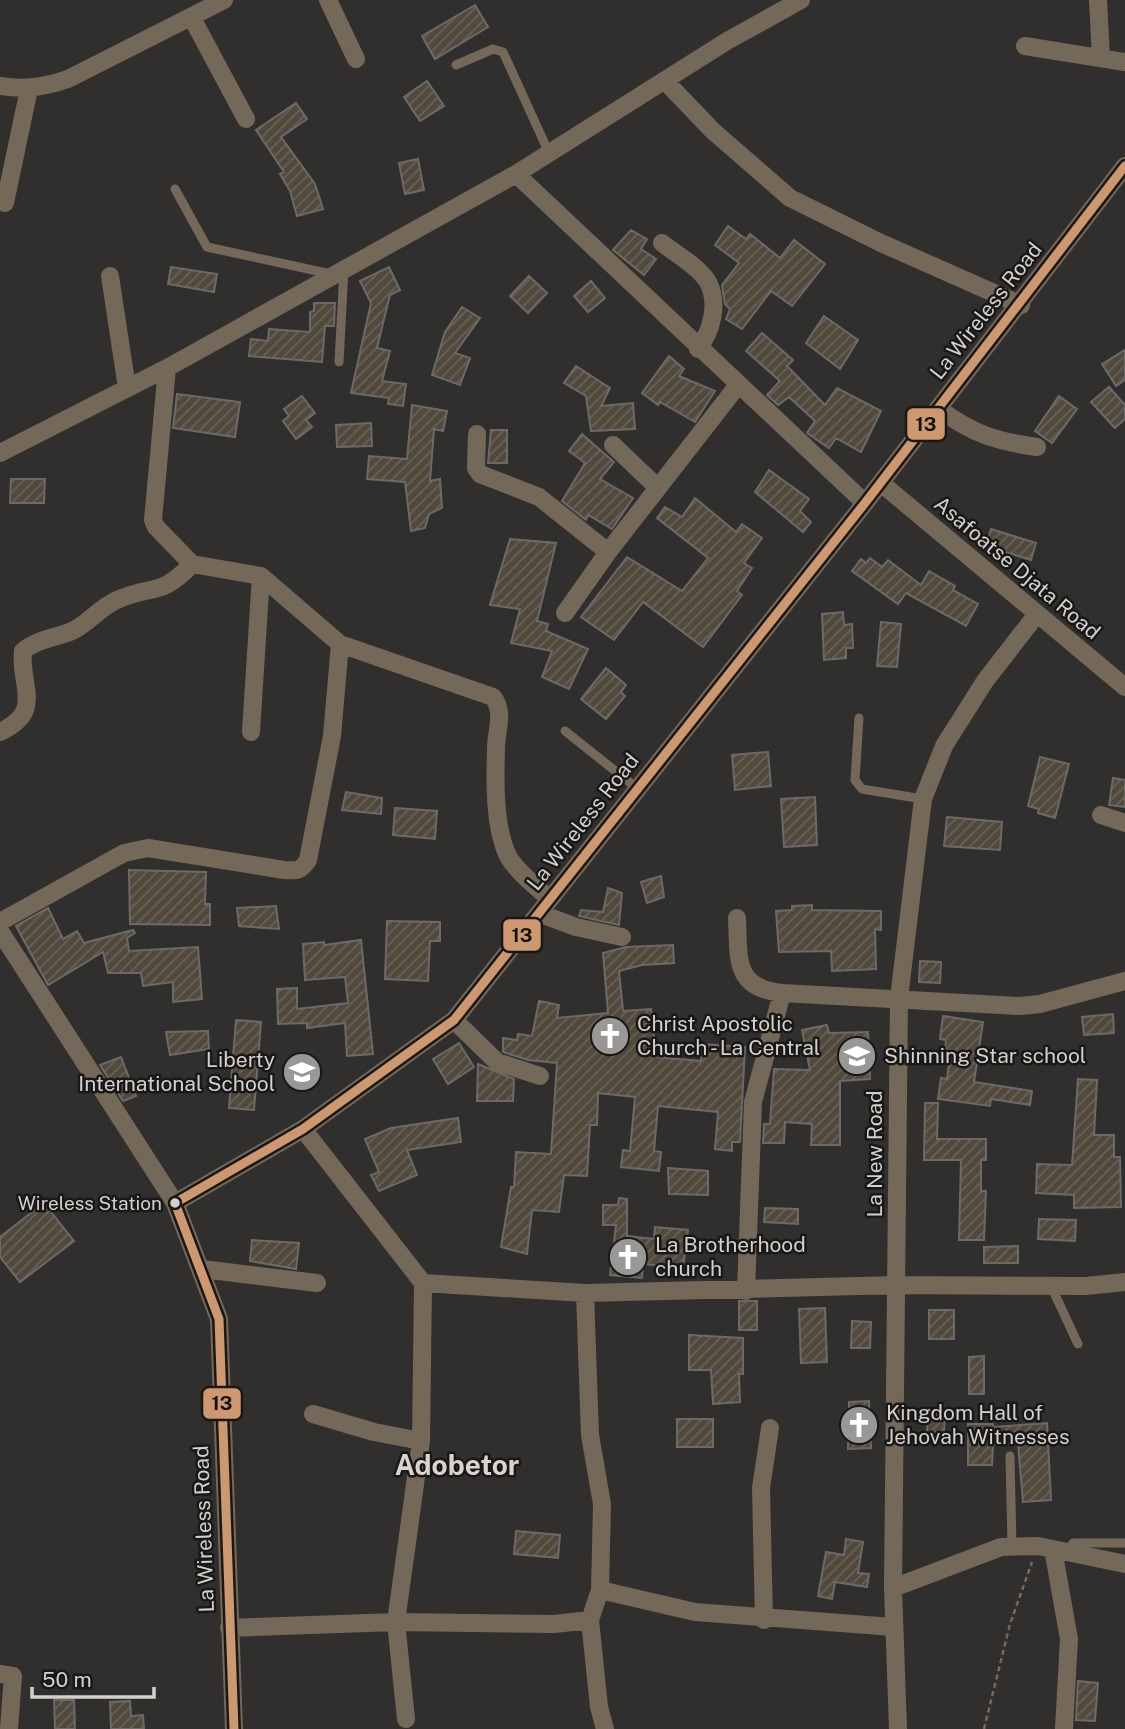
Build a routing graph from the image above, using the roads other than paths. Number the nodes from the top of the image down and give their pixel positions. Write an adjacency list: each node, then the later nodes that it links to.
1 (224, 0): 5 (street)
2 (328, 0): 7 (street)
3 (801, 0): 11 (street)
4 (1098, 0): 8 (street)
5 (192, 18): 13 (street); 14 (street)
6 (1025, 46): 8 (street)
7 (356, 58)
8 (1101, 58): 9 (street)
9 (1125, 62)
10 (456, 65): 15 (lane)
11 (665, 81): 15 (street); 23 (street)
12 (0, 86): 13 (street)
13 (29, 89): 19 (street)
14 (246, 119)
15 (549, 153): 17 (street)
16 (1125, 166): 23 (street, La Wireless Road)
17 (516, 174): 21 (street); 24 (street)
18 (174, 189): 21 (lane)
19 (5, 203)
20 (662, 243): 24 (street)
21 (337, 271): 25 (lane); 26 (street)
22 (110, 276): 28 (street)
23 (1021, 304): 29 (street, La Wireless Road)
24 (698, 349): 27 (street)
25 (340, 362)
26 (167, 368): 28 (street); 38 (street)
27 (738, 385): 35 (street); 36 (street)
28 (127, 388): 33 (street)
29 (939, 409): 32 (street); 34 (street, La Wireless Road)
30 (477, 434): 37 (street)
31 (613, 445): 35 (street)
32 (1037, 447)
33 (0, 453)
34 (881, 483): 36 (street, La Wireless Road); 41 (street, Asafoatse Djata Road)
35 (658, 488): 37 (street)
36 (865, 503): 48 (street, La Wireless Road)
37 (607, 552): 40 (street)
38 (192, 564): 39 (street); 46 (street)
39 (261, 576): 42 (street); 47 (street)
40 (565, 613)
41 (1037, 614): 43 (street, Asafoatse Djata Road); 49 (street, La New Road)
42 (340, 644): 52 (street); 54 (street)
43 (1125, 687)
44 (859, 718): 49 (lane)
45 (565, 731): 48 (lane)
46 (0, 732)
47 (251, 732)
48 (638, 789): 52 (street, La Wireless Road)
49 (923, 799): 59 (street, La New Road)
50 (1101, 815): 51 (street)
51 (1125, 823)
52 (545, 907): 56 (street); 60 (street, La Wireless Road)
53 (737, 918): 58 (street)
54 (0, 922)
55 (0, 931): 63 (street)
56 (622, 937)
57 (1125, 981): 59 (street)
58 (782, 993): 59 (street); 70 (street)
59 (899, 998): 68 (street, La New Road)
60 (454, 1020): 61 (street); 62 (street, La Wireless Road)
61 (540, 1076)
62 (303, 1129): 63 (street, La Wireless Road); 67 (street)
63 (175, 1203): 64 (street, La Wireless Road)
64 (202, 1269): 66 (street); 86 (street, La Wireless Road)
65 (1125, 1282): 69 (street)
66 (317, 1283)
67 (423, 1283): 71 (street); 75 (street)
68 (897, 1285): 69 (street); 70 (street); 81 (street, La New Road)
69 (1051, 1286): 72 (lane)
70 (746, 1291): 71 (street)
71 (585, 1293): 82 (street)
72 (1078, 1344)
73 (313, 1414): 75 (street)
74 (770, 1428): 84 (street)
75 (421, 1441): 85 (street)
76 (1010, 1456): 78 (lane)
77 (1125, 1544): 79 (lane)
78 (1012, 1547): 79 (street); 81 (street)
79 (1053, 1549): 80 (street); 94 (street)
80 (1125, 1564)
81 (893, 1588): 87 (street, La New Road)
82 (600, 1590): 83 (street); 84 (street)
83 (590, 1620): 85 (street); 92 (street)
84 (764, 1620): 87 (street)
85 (396, 1622): 86 (street); 89 (street)
86 (229, 1628): 91 (street, La Wireless Road)
87 (893, 1628): 93 (street, La New Road)
88 (0, 1674): 90 (street)
89 (406, 1719)
90 (9, 1729)
91 (234, 1729)
92 (604, 1729)
93 (898, 1729)
94 (1064, 1729)

